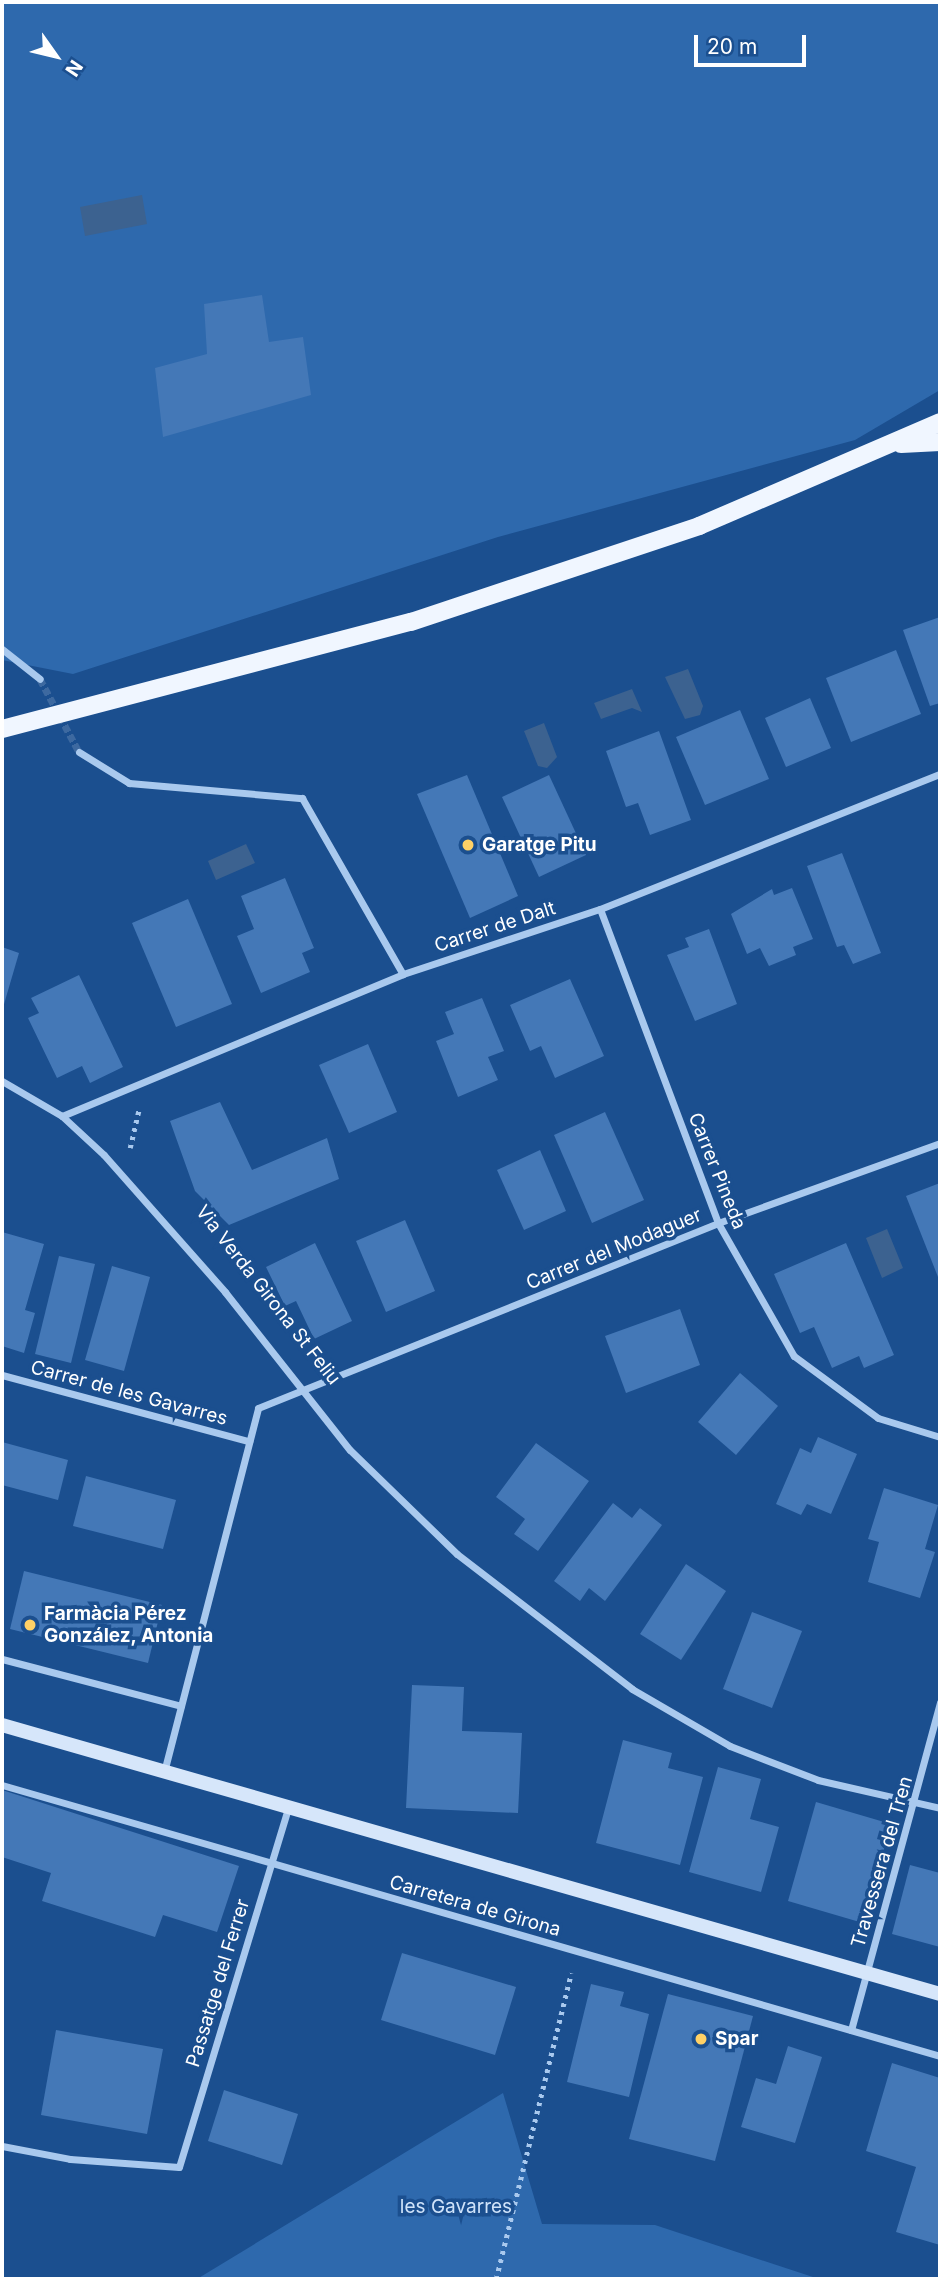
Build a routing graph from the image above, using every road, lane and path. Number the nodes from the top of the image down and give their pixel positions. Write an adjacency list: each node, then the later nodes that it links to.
1 (940, 422): 3 (main road)
2 (940, 442): 3 (main road)
3 (891, 444): 6 (main road)
4 (2, 649): 5 (street)
5 (40, 680)
6 (2, 729)
7 (79, 752): 10 (street)
8 (940, 774): 9 (street, Carrer de Dalt)
9 (600, 909): 10 (street, Carrer de Dalt); 16 (street, Carrer Pineda)
10 (403, 974): 13 (street, Carrer de Dalt)
11 (2, 1081): 13 (street)
12 (141, 1101): 15 (path)
13 (62, 1116): 18 (street)
14 (940, 1143): 16 (street, Carrer del Modaguer)
15 (133, 1156)
16 (718, 1223): 18 (street, Carrer del Modaguer); 19 (street, Carrer Pineda)
17 (2, 1375): 20 (street, Carrer de les Gavarres)
18 (302, 1393): 20 (street, Carrer del Modaguer); 27 (street)
19 (940, 1437)
20 (249, 1441): 23 (street)
21 (2, 1659): 23 (street)
22 (940, 1702): 27 (street, Travessera del Tren)
23 (181, 1706): 25 (street)
24 (2, 1725): 25 (main road)
25 (164, 1773): 28 (main road)
26 (2, 1785): 30 (street, Carretera de Girona)
27 (914, 1805): 29 (street); 32 (street, Travessera del Tren)
28 (288, 1808): 30 (street, Passatge del Ferrer); 32 (main road)
29 (940, 1808)
30 (271, 1864): 31 (street, Carretera de Girona); 36 (street, Passatge del Ferrer)
31 (576, 1951): 34 (street, Carretera de Girona); 37 (path)
32 (867, 1973): 33 (main road); 34 (street, Travessera del Tren)
33 (940, 1994)
34 (851, 2030): 35 (street, Carretera de Girona)
35 (940, 2056)
36 (2, 2146)
37 (496, 2279)

